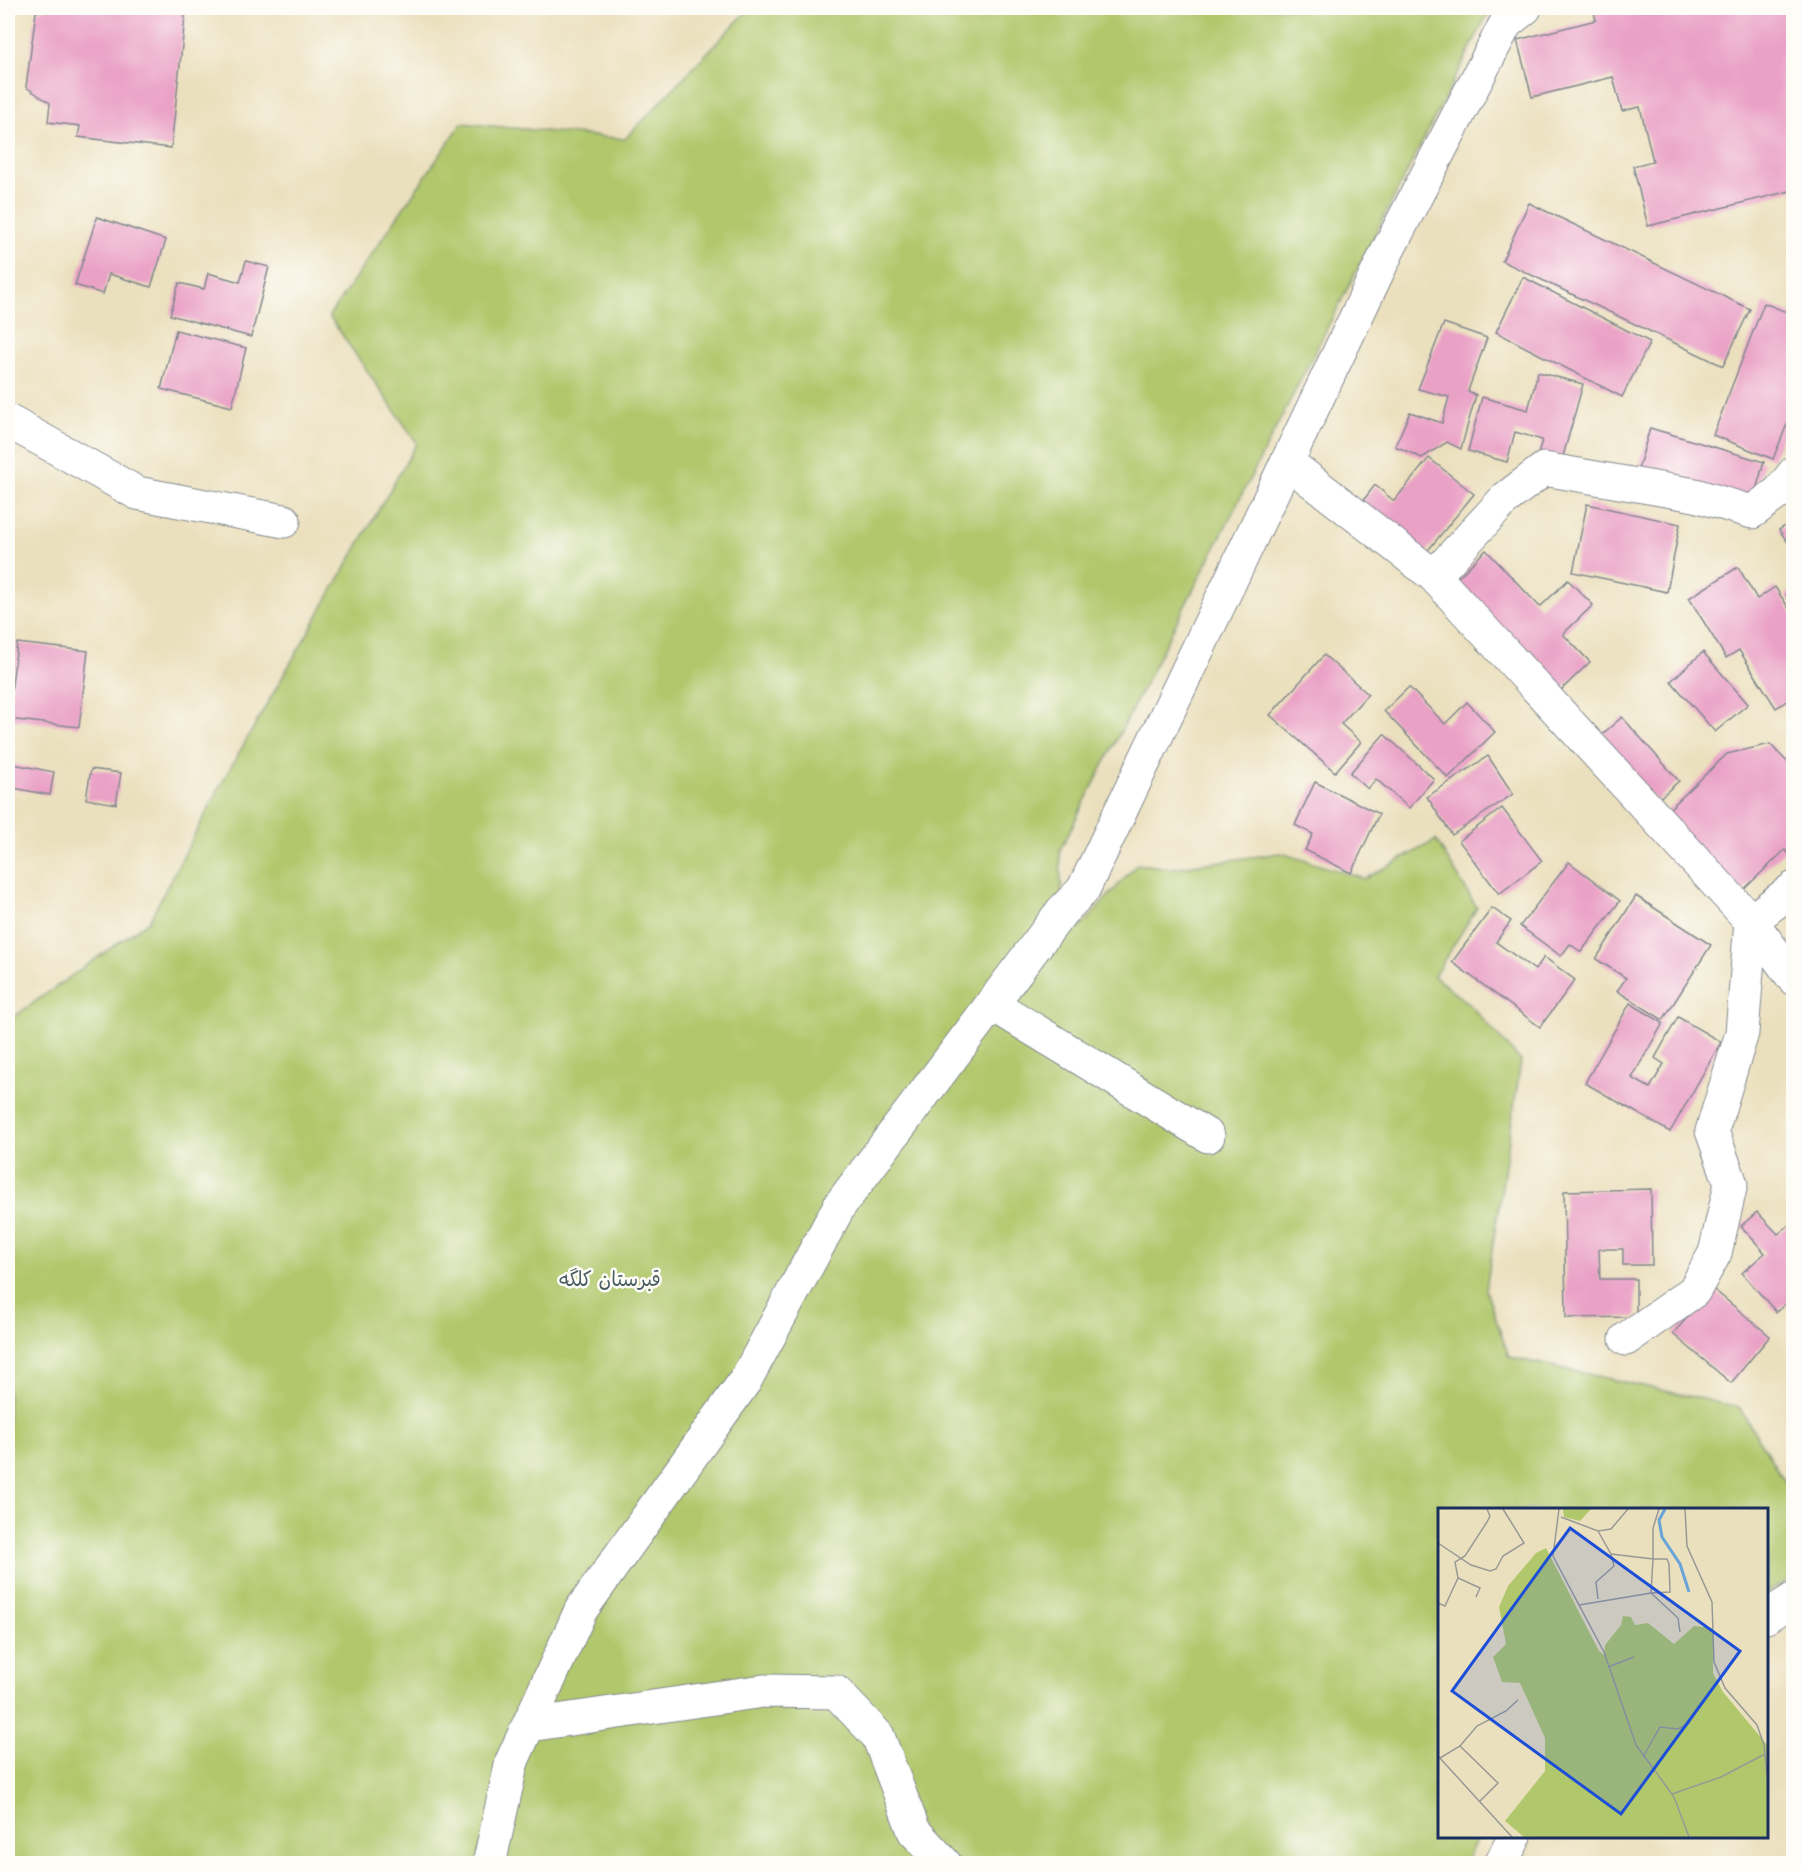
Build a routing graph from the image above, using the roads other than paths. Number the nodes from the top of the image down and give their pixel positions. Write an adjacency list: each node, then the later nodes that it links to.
1 (1525, 8): 3 (street)
2 (8, 421): 5 (street)
3 (1287, 462): 6 (street); 10 (street)
4 (1794, 473): 6 (street)
5 (284, 522)
6 (1434, 576): 8 (street)
7 (1794, 888): 8 (street)
8 (1751, 921): 9 (street); 12 (street)
9 (1794, 980)
10 (992, 1004): 11 (street); 15 (street)
11 (1208, 1136)
12 (1626, 1339)
13 (1794, 1599): 14 (street)
14 (1768, 1616)
15 (529, 1725): 17 (street); 18 (street)
16 (1514, 1838): 19 (street)
17 (489, 1863)
18 (945, 1863)
19 (1501, 1863)

